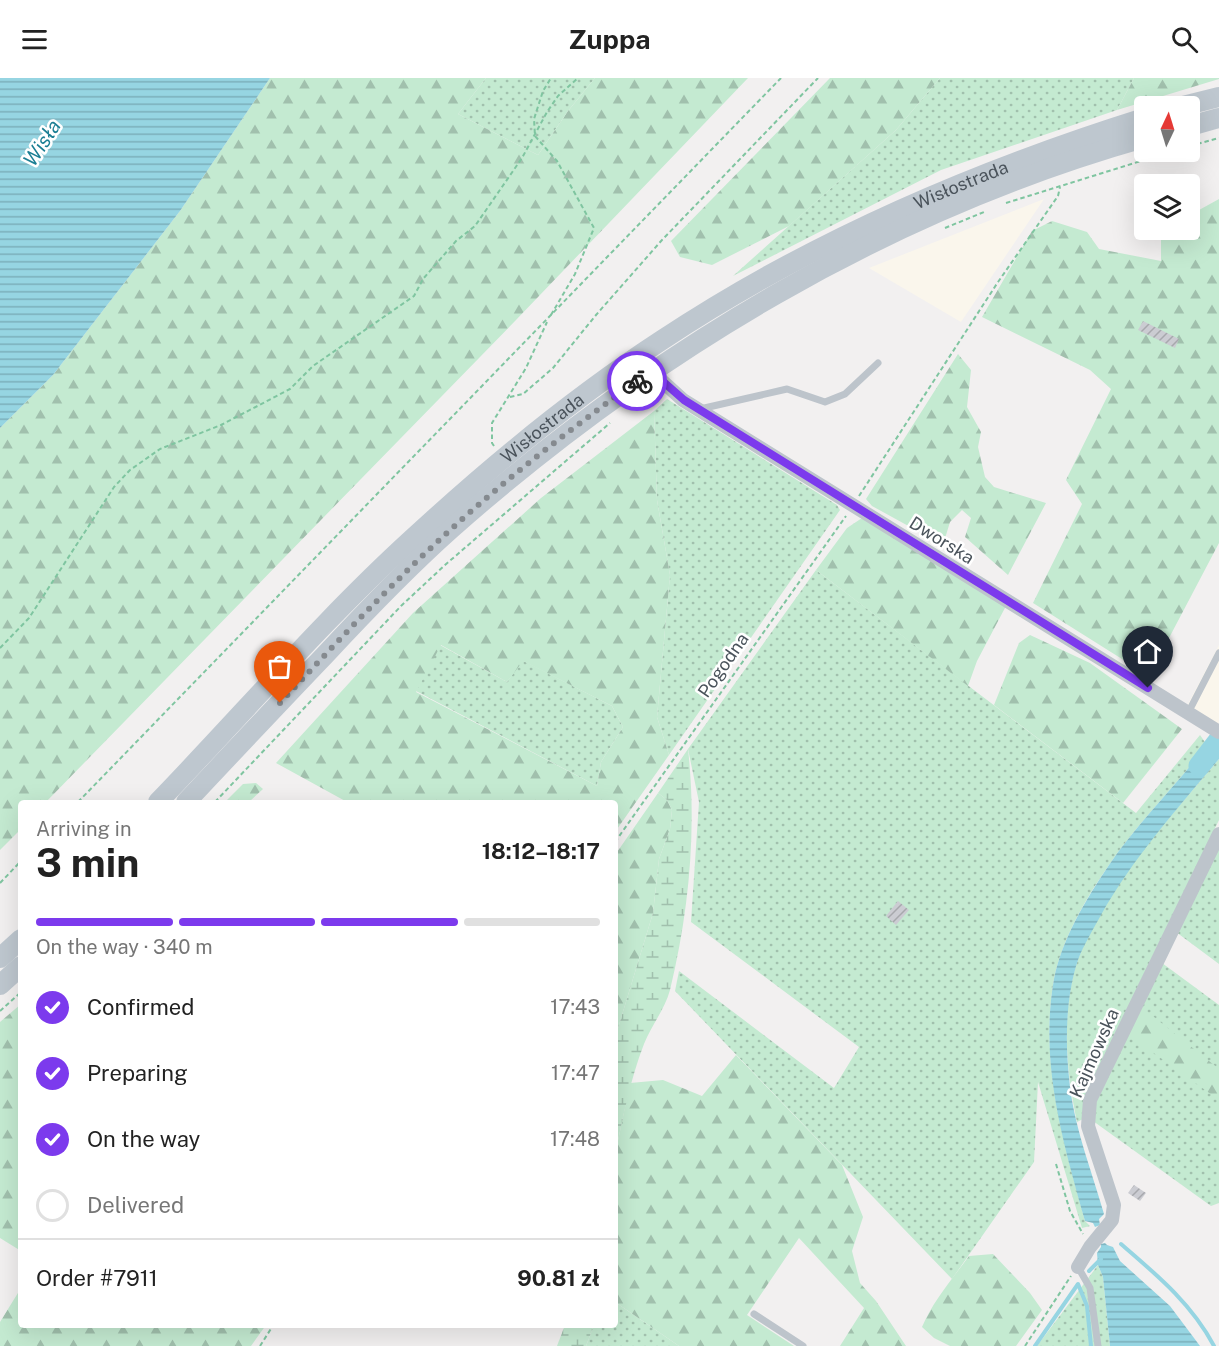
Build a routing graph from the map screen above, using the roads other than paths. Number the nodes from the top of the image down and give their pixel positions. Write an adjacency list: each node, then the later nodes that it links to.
1 (1219, 97): 2 (main road)
2 (1200, 102)
3 (1219, 118): 5 (main road)
4 (1134, 121): 8 (main road, Wisłostrada)
5 (1200, 123)
6 (1134, 141): 8 (main road, Wisłostrada)
7 (878, 363): 9 (lane)
8 (645, 364): 9 (street, Dworska); 13 (main road, Wisłostrada); 14 (main road, Wisłostrada)
9 (698, 410): 11 (street, Dworska)
10 (1219, 653): 11 (lane)
11 (1188, 712): 12 (street, Dworska)
12 (1218, 731)
13 (160, 800)
14 (188, 800)
15 (1219, 834): 20 (street, Kajmowska)
16 (18, 942): 17 (main road)
17 (0, 958)
18 (18, 969): 19 (main road)
19 (0, 985)
20 (1077, 1267): 23 (lane)
21 (754, 1314): 22 (lane)
22 (803, 1346)
23 (1098, 1346)

